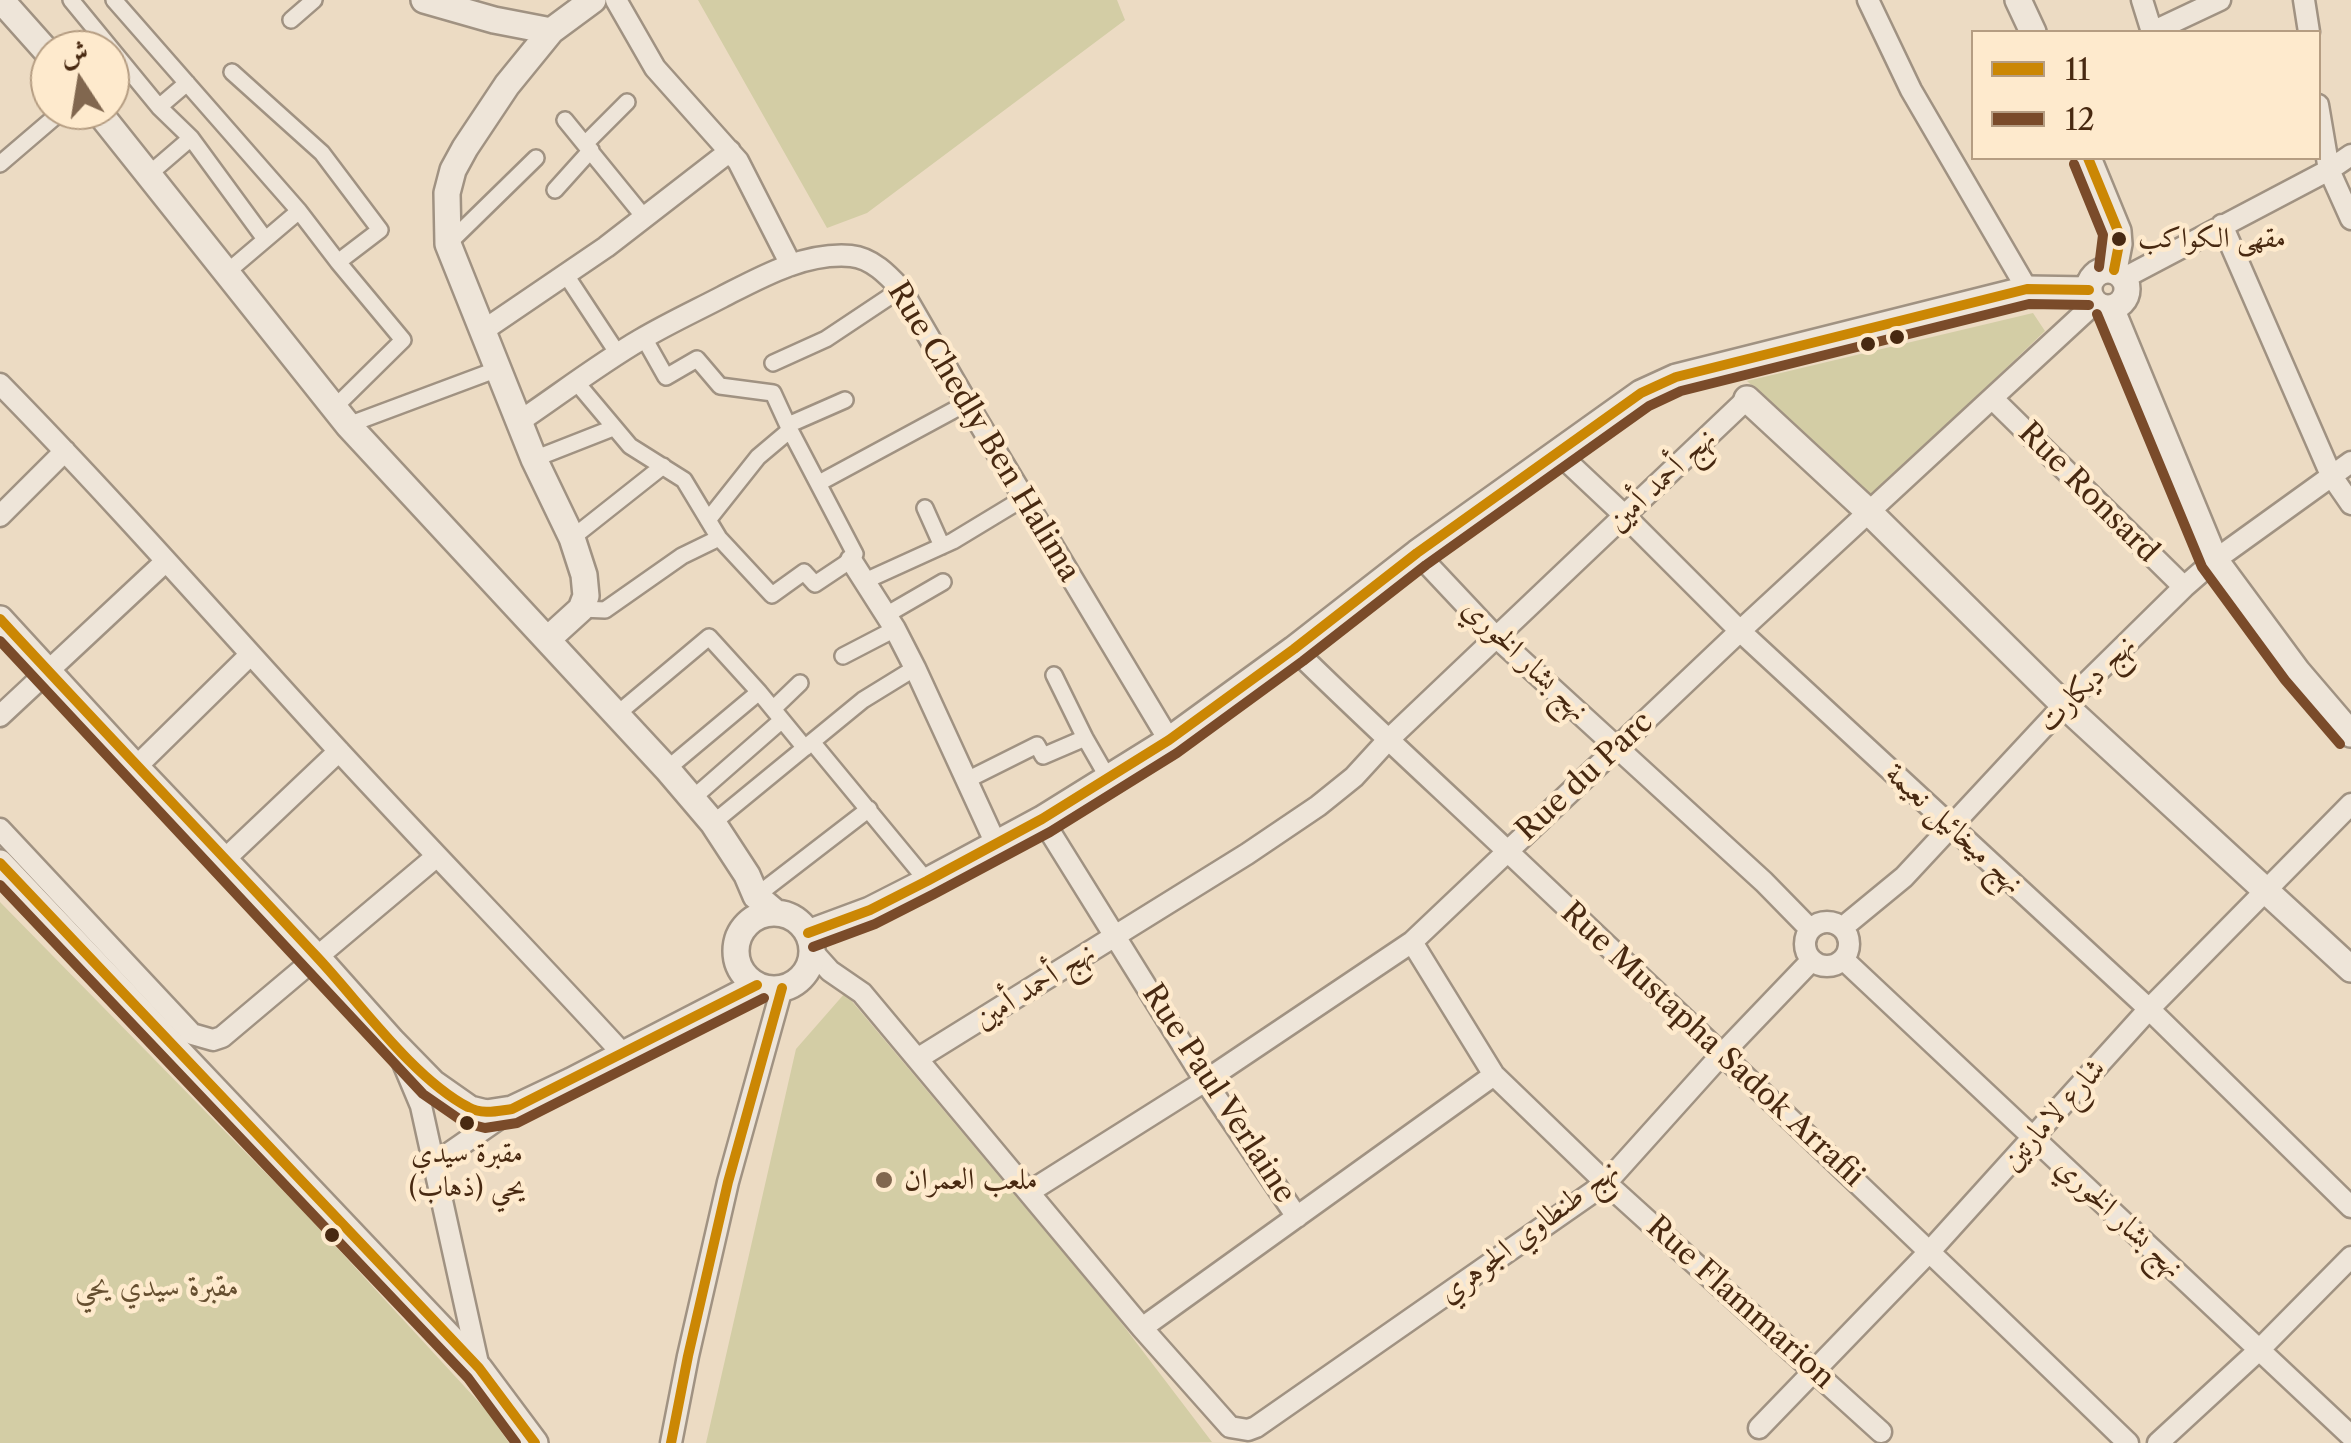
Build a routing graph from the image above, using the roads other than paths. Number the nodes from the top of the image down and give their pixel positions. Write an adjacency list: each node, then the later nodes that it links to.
1 (1, 0): 19 (street)
2 (71, 0): 23 (street)
3 (114, 0): 21 (street)
4 (314, 0): 13 (street)
5 (593, 0): 18 (street)
6 (616, 0): 30 (street)
7 (1868, 0): 50 (street)
8 (2018, 0): 14 (street)
9 (2142, 0): 15 (street)
10 (2220, 0): 16 (street)
11 (2304, 0): 17 (street)
12 (438, 2): 18 (street)
13 (291, 20)
14 (2032, 30)
15 (2151, 30)
16 (2156, 30)
17 (2309, 30)
18 (552, 31): 43 (street)
19 (30, 33)
20 (232, 72): 44 (street)
21 (187, 83): 23 (street); 38 (street)
22 (627, 102): 29 (street)
23 (159, 108): 28 (street)
24 (565, 120): 29 (street)
25 (2321, 123): 35 (street)
26 (40, 130): 34 (street)
27 (112, 130): 36 (street)
28 (190, 138): 36 (street); 42 (street)
29 (588, 147): 37 (street); 39 (street)
30 (730, 151): 39 (street); 45 (street)
31 (2351, 155): 35 (street)
32 (536, 158): 43 (street)
33 (2089, 160): 47 (street)
34 (0, 164)
35 (2329, 170): 40 (street); 41 (street)
36 (148, 176): 46 (street)
37 (554, 190)
38 (300, 211): 42 (street); 44 (street)
39 (644, 216): 48 (street)
40 (2351, 218)
41 (2222, 225): 47 (street); 72 (street)
42 (265, 239): 46 (street)
43 (448, 244): 52 (street)
44 (338, 262): 63 (street)
45 (791, 265): 49 (street, Rue Chedly Ben Halima); 53 (street, Rue Chedly Ben Halima)
46 (226, 272): 63 (street)
47 (2119, 274): 51 (street)
48 (566, 275): 52 (street); 54 (street)
49 (902, 289): 55 (street); 62 (street, Rue Chedly Ben Halima)
50 (2026, 290): 51 (street); 68 (street)
51 (2098, 300): 60 (street, Rue du Parc); 86 (street)
52 (484, 330): 56 (street)
53 (644, 338): 54 (street, Rue Chedly Ben Halima); 66 (street)
54 (618, 354): 57 (street, Rue Chedly Ben Halima)
55 (773, 362)
56 (498, 369): 63 (street); 64 (street)
57 (577, 383): 64 (street, Rue Chedly Ben Halima); 65 (street)
58 (0, 384): 67 (street)
59 (1747, 399): 77 (street, نهج أحمد أمين); 78 (street, نهج أحمد أمين)
60 (1993, 399): 77 (street, Rue du Parc); 90 (street, Rue Ronsard)
61 (845, 400): 66 (street)
62 (967, 403): 73 (street); 74 (street, Rue Chedly Ben Halima)
63 (341, 417): 96 (street)
64 (520, 421): 69 (street)
65 (613, 428): 69 (street); 71 (street)
66 (789, 428): 73 (street); 80 (street)
67 (66, 451): 79 (street); 87 (street)
68 (1556, 452): 78 (street, نهج ميخائيل نعيمة); 84 (street)
69 (534, 459): 81 (street)
70 (2351, 462): 72 (street, نهج ديكارت)
71 (663, 466): 80 (street); 81 (street)
72 (2331, 475): 75 (street); 86 (street, نهج ديكارت)
73 (819, 483): 85 (street)
74 (1024, 498): 83 (street); 111 (street, Rue Chedly Ben Halima)
75 (2351, 504)
76 (926, 508): 83 (street)
77 (1869, 512): 94 (street, Rue du Parc); 105 (street, نهج أحمد أمين)
78 (1624, 515): 94 (street, نهج ميخائيل نعيمة); 95 (street, نهج أحمد أمين)
79 (0, 516)
80 (708, 520): 82 (street)
81 (572, 538): 91 (street)
82 (719, 538): 85 (street); 91 (street)
83 (942, 546): 88 (street)
84 (1417, 554): 95 (street, نهج بشار الخوري); 97 (street)
85 (851, 560): 88 (street)
86 (2215, 560): 90 (street, نهج ديكارت); 109 (street)
87 (165, 562): 98 (street); 101 (street)
88 (865, 581): 93 (street)
89 (943, 582): 93 (street)
90 (2184, 587): 105 (street, نهج ديكارت)
91 (581, 608): 96 (street)
92 (0, 619): 101 (street)
93 (891, 622): 99 (street); 100 (street)
94 (1740, 631): 114 (street, Rue du Parc); 125 (street, نهج ميخائيل نعيمة)
95 (1496, 636): 112 (street, نهج أحمد أمين); 114 (street, نهج بشار الخوري)
96 (548, 639): 106 (street)
97 (1294, 649): 111 (street); 112 (street, Rue Mustapha Sadok Arrafii)
98 (250, 655): 115 (street); 116 (street)
99 (843, 656)
100 (914, 668): 113 (street); 119 (street)
101 (48, 670): 108 (street); 116 (street)
102 (1054, 675): 110 (street)
103 (800, 684): 107 (street)
104 (759, 692): 106 (street); 107 (street); 117 (street)
105 (2064, 706): 125 (street, نهج ديكارت); 133 (street, نهج أحمد أمين)
106 (616, 715): 117 (street)
107 (778, 715): 113 (street); 120 (street)
108 (0, 716)
109 (2351, 734)
110 (1085, 738): 118 (street); 119 (street)
111 (1169, 740): 118 (street)
112 (1387, 740): 128 (street, Rue Mustapha Sadok Arrafii); 138 (street, نهج أحمد أمين)
113 (809, 745): 122 (street); 124 (street)
114 (1618, 748): 128 (street, Rue du Parc); 137 (street, نهج بشار الخوري)
115 (339, 751): 129 (street); 130 (street)
116 (136, 767): 130 (street)
117 (667, 769): 120 (street)
118 (1108, 778): 123 (street)
119 (965, 781): 127 (street)
120 (693, 798): 124 (street)
121 (2351, 804): 133 (street, شارع لامارتين)
122 (870, 809): 132 (street); 134 (street)
123 (1042, 819): 127 (street); 138 (street, Rue Paul Verlaine)
124 (713, 823): 134 (street)
125 (1950, 826): 136 (street, نهج ديكارت); 146 (street, نهج ميخائيل نعيمة)
126 (0, 829): 141 (street)
127 (996, 844): 132 (street)
128 (1508, 851): 140 (street, Rue du Parc); 149 (street, Rue Mustapha Sadok Arrafii)
129 (437, 856): 141 (street); 148 (street)
130 (224, 860): 141 (street)
131 (0, 862): 164 (street)
132 (927, 881): 139 (street)
133 (2266, 890): 144 (street, نهج أحمد أمين); 146 (street, شارع لامارتين)
134 (756, 896): 135 (street)
135 (776, 913): 139 (street); 145 (street)
136 (1842, 928): 137 (street); 142 (street)
137 (1810, 929): 143 (street)
138 (1116, 936): 150 (street, نهج أحمد أمين); 152 (street, Rue Paul Verlaine)
139 (810, 942): 145 (street); 150 (street)
140 (1412, 942): 151 (street, Rue Flammarion); 152 (street, Rue du Parc)
141 (318, 958): 147 (street)
142 (1844, 959): 143 (street); 154 (street, نهج بشار الخوري)
143 (1812, 960): 149 (street, نهج طنطاوي الجوهري)
144 (2351, 969)
145 (769, 987): 148 (street); 170 (street)
146 (2149, 1010): 154 (street, شارع لامارتين); 158 (street, نهج ميخائيل نعيمة)
147 (392, 1041): 153 (street); 155 (street)
148 (622, 1054): 153 (street)
149 (1722, 1054): 156 (street, نهج طنطاوي الجوهري); 160 (street, Rue Mustapha Sadok Arrafii)
150 (917, 1059): 157 (street)
151 (1494, 1075): 156 (street, Rue Flammarion); 159 (street)
152 (1205, 1081): 157 (street, Rue du Parc); 159 (street, Rue Paul Verlaine)
153 (512, 1110): 155 (street)
154 (2033, 1138): 160 (street, شارع لامارتين); 163 (street, نهج بشار الخوري)
155 (435, 1163): 164 (street)
156 (1606, 1183): 162 (street, نهج طنطاوي الجوهري); 165 (street, Rue Flammarion)
157 (1029, 1192): 162 (street)
158 (2351, 1207)
159 (1297, 1217): 162 (street)
160 (1930, 1251): 165 (street, شارع لامارتين); 171 (street, Rue Mustapha Sadok Arrafii)
161 (2351, 1258): 163 (street)
162 (1142, 1328)
163 (2259, 1350): 168 (street, نهج بشار الخوري); 172 (street)
164 (479, 1368): 169 (street)
165 (1816, 1370): 166 (street, شارع لامارتين); 167 (street, Rue Flammarion)
166 (1759, 1428)
167 (1881, 1432)
168 (2351, 1436)
169 (536, 1443)
170 (671, 1443)
171 (2128, 1443)
172 (2158, 1443)

